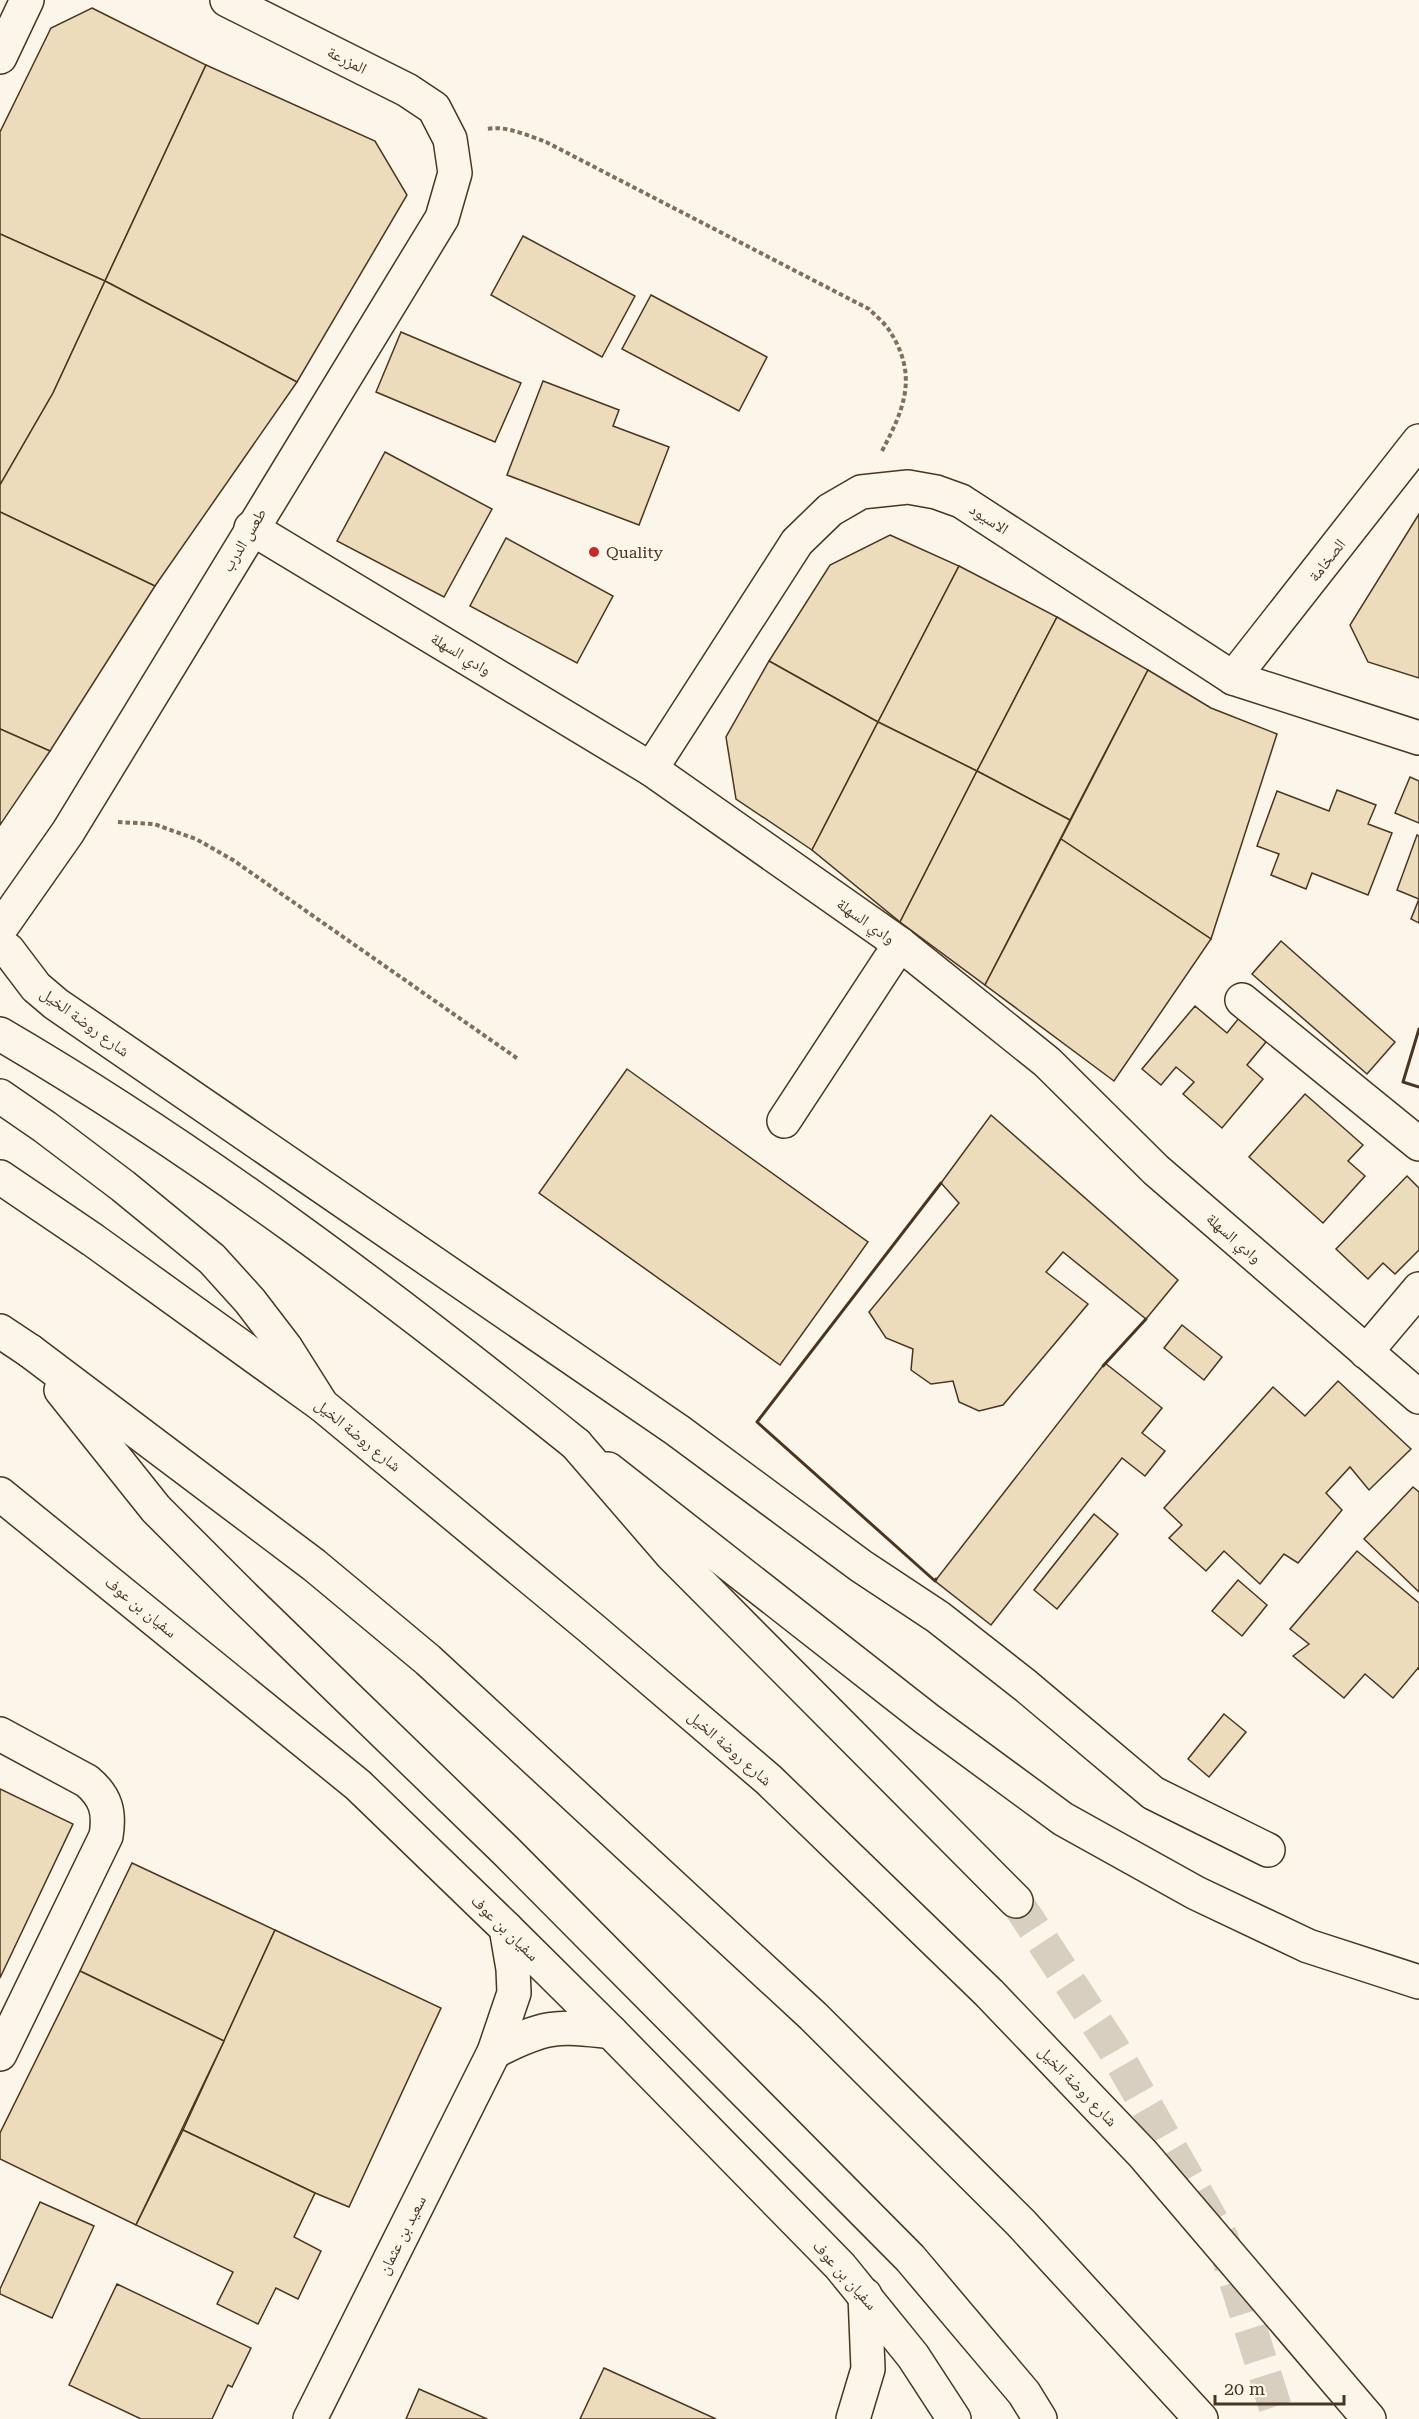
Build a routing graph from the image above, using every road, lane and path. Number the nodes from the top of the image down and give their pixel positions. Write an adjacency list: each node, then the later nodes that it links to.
1 (27, 0): 3 (main road)
2 (227, 0): 4 (main road, المزرعة)
3 (0, 57)
4 (450, 139): 6 (path); 7 (main road, طعس الدرب)
5 (1419, 441): 8 (main road, الصخامة)
6 (861, 492): 8 (main road, الاسيود); 10 (main road, الاسيود)
7 (251, 528): 10 (main road, وادي السهلة); 11 (main road, طعس الدرب)
8 (1233, 678): 9 (main road, الاسيود)
9 (1419, 738)
10 (651, 768): 14 (main road, وادي السهلة)
11 (68, 832): 12 (main road, طعس الدرب); 17 (path)
12 (0, 929)
13 (0, 945): 31 (main road, شارع روضة الخيل)
14 (900, 945): 19 (main road); 25 (main road, وادي السهلة)
15 (1242, 1000): 20 (main road)
16 (0, 1034): 28 (main road)
17 (518, 1059)
18 (0, 1096): 27 (main road)
19 (783, 1121)
20 (1419, 1144)
21 (0, 1177): 27 (main road, شارع روضة الخيل)
22 (1419, 1289): 25 (main road)
23 (0, 1331): 24 (main road)
24 (30, 1351): 42 (main road); 43 (main road)
25 (1366, 1352): 26 (main road, وادي السهلة)
26 (1419, 1397)
27 (322, 1405): 44 (main road, شارع روضة الخيل)
28 (576, 1444): 32 (main road); 34 (main road)
29 (0, 1494): 33 (main road, سفيان بن عوف)
30 (0, 1734): 37 (main road)
31 (1268, 1850)
32 (1016, 1901)
33 (506, 1928): 35 (main road, سفيان بن عوف); 36 (main road, سعيد بن عثمان)
34 (1419, 1982)
35 (611, 2031): 36 (main road); 38 (main road, سفيان بن عوف)
36 (494, 2052): 39 (main road, سعيد بن عثمان)
37 (0, 2054)
38 (865, 2295): 40 (main road); 41 (main road, سفيان بن عوف)
39 (310, 2419)
40 (853, 2419)
41 (954, 2419)
42 (1040, 2419)
43 (1201, 2419)
44 (1369, 2419)

